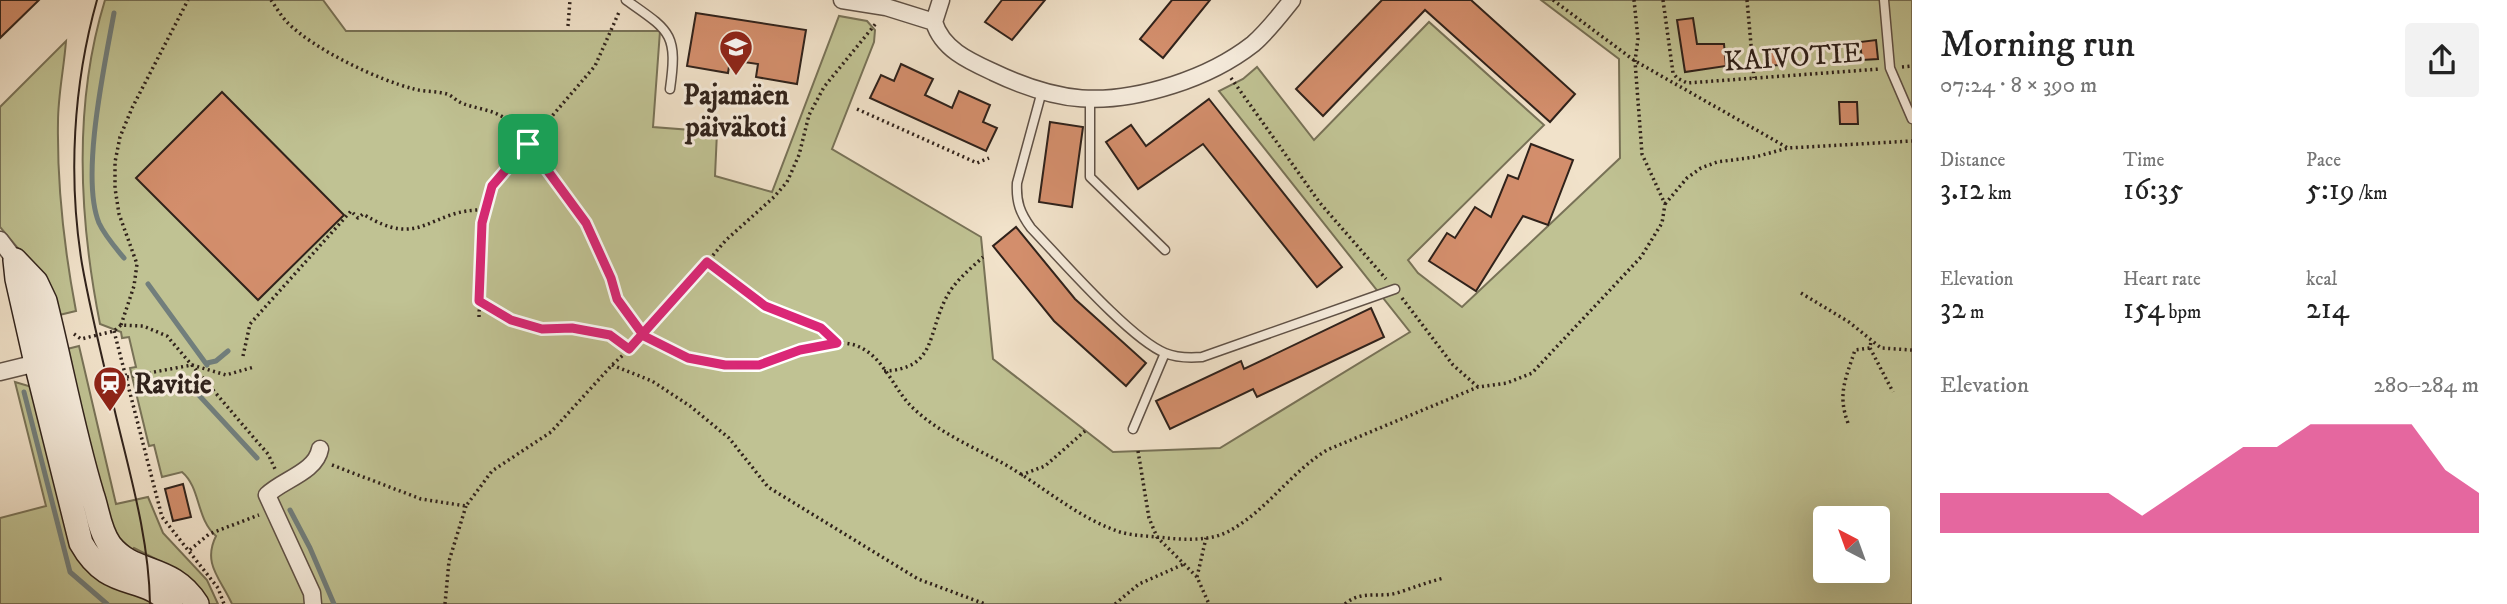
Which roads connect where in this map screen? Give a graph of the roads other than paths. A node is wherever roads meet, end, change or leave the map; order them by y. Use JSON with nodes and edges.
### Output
{"nodes":[{"id":1,"x":625,"y":0,"type":"edge"},
{"id":2,"x":842,"y":0,"type":"edge"},
{"id":3,"x":941,"y":0,"type":"edge"},
{"id":4,"x":1292,"y":0,"type":"edge"},
{"id":5,"x":1884,"y":0,"type":"edge"},
{"id":6,"x":934,"y":22,"type":"junction"},
{"id":7,"x":670,"y":89,"type":"dead end"},
{"id":8,"x":1042,"y":91,"type":"junction"},
{"id":9,"x":1090,"y":99,"type":"junction"},
{"id":10,"x":1912,"y":119,"type":"edge"},
{"id":11,"x":0,"y":240,"type":"edge"},
{"id":12,"x":1165,"y":250,"type":"dead end"},
{"id":13,"x":15,"y":260,"type":"joint"},
{"id":14,"x":1395,"y":289,"type":"road end"},
{"id":15,"x":1165,"y":353,"type":"junction"},
{"id":16,"x":47,"y":360,"type":"junction"},
{"id":17,"x":0,"y":372,"type":"edge"},
{"id":18,"x":1133,"y":429,"type":"dead end"},
{"id":19,"x":320,"y":449,"type":"dead end"},
{"id":20,"x":171,"y":604,"type":"edge"},
{"id":21,"x":197,"y":604,"type":"edge"},
{"id":22,"x":313,"y":604,"type":"edge"}],
"edges":[{"from":1,"to":7,"type":"lane"},
{"from":2,"to":6,"type":"street"},
{"from":3,"to":6,"type":"street"},
{"from":4,"to":9,"type":"street"},
{"from":5,"to":10,"type":"lane"},
{"from":6,"to":8,"type":"street"},
{"from":8,"to":9,"type":"street"},
{"from":8,"to":15,"type":"lane"},
{"from":9,"to":12,"type":"lane"},
{"from":11,"to":13,"type":"street"},
{"from":13,"to":16,"type":"street"},
{"from":14,"to":15,"type":"lane"},
{"from":15,"to":18,"type":"lane"},
{"from":16,"to":17,"type":"street"},
{"from":16,"to":20,"type":"street"},
{"from":16,"to":21,"type":"street"},
{"from":19,"to":22,"type":"street"}]}
